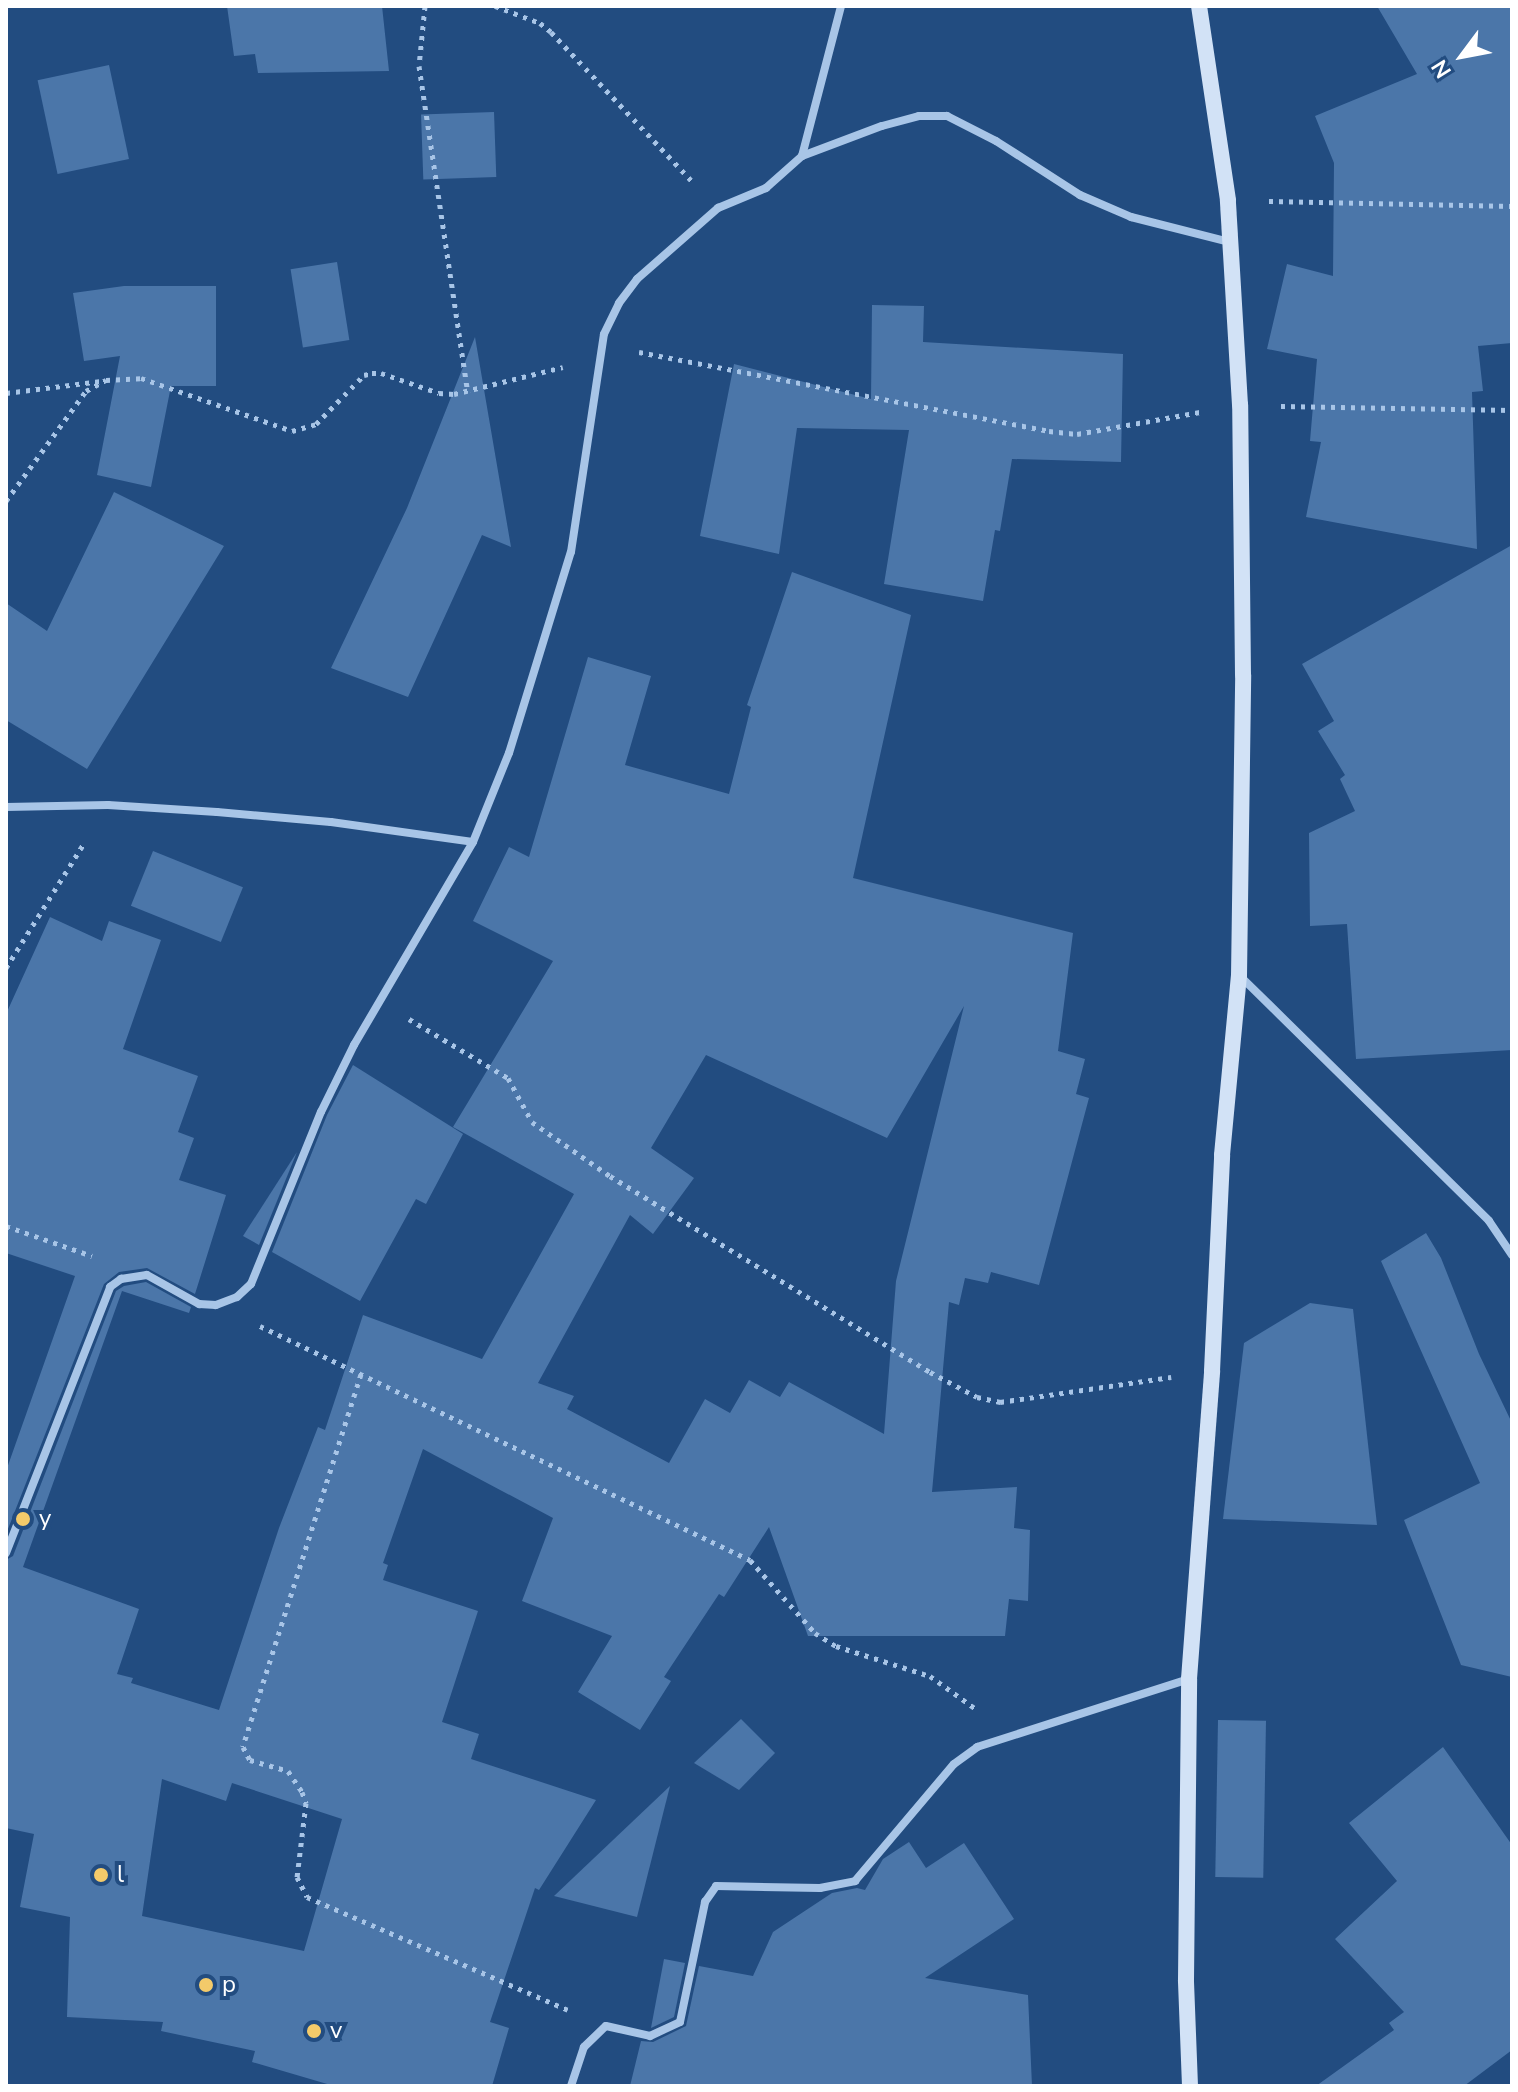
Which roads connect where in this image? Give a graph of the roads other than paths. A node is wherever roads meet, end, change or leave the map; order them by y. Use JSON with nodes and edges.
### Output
{"nodes":[{"id":1,"x":841,"y":6,"type":"edge"},
{"id":2,"x":1199,"y":6,"type":"edge"},
{"id":3,"x":802,"y":156,"type":"junction"},
{"id":4,"x":1230,"y":242,"type":"junction"},
{"id":5,"x":6,"y":807,"type":"edge"},
{"id":6,"x":473,"y":842,"type":"junction"},
{"id":7,"x":1239,"y":976,"type":"junction"},
{"id":8,"x":1512,"y":1255,"type":"edge"},
{"id":9,"x":6,"y":1553,"type":"edge"},
{"id":10,"x":1189,"y":1679,"type":"junction"},
{"id":11,"x":571,"y":2086,"type":"edge"},
{"id":12,"x":1190,"y":2086,"type":"edge"}],
"edges":[{"from":1,"to":3,"type":"street"},
{"from":2,"to":4,"type":"street"},
{"from":3,"to":4,"type":"street"},
{"from":3,"to":6,"type":"street"},
{"from":4,"to":7,"type":"street"},
{"from":5,"to":6,"type":"street"},
{"from":6,"to":9,"type":"street"},
{"from":7,"to":8,"type":"street"},
{"from":7,"to":10,"type":"street"},
{"from":10,"to":11,"type":"street"},
{"from":10,"to":12,"type":"street"}]}
